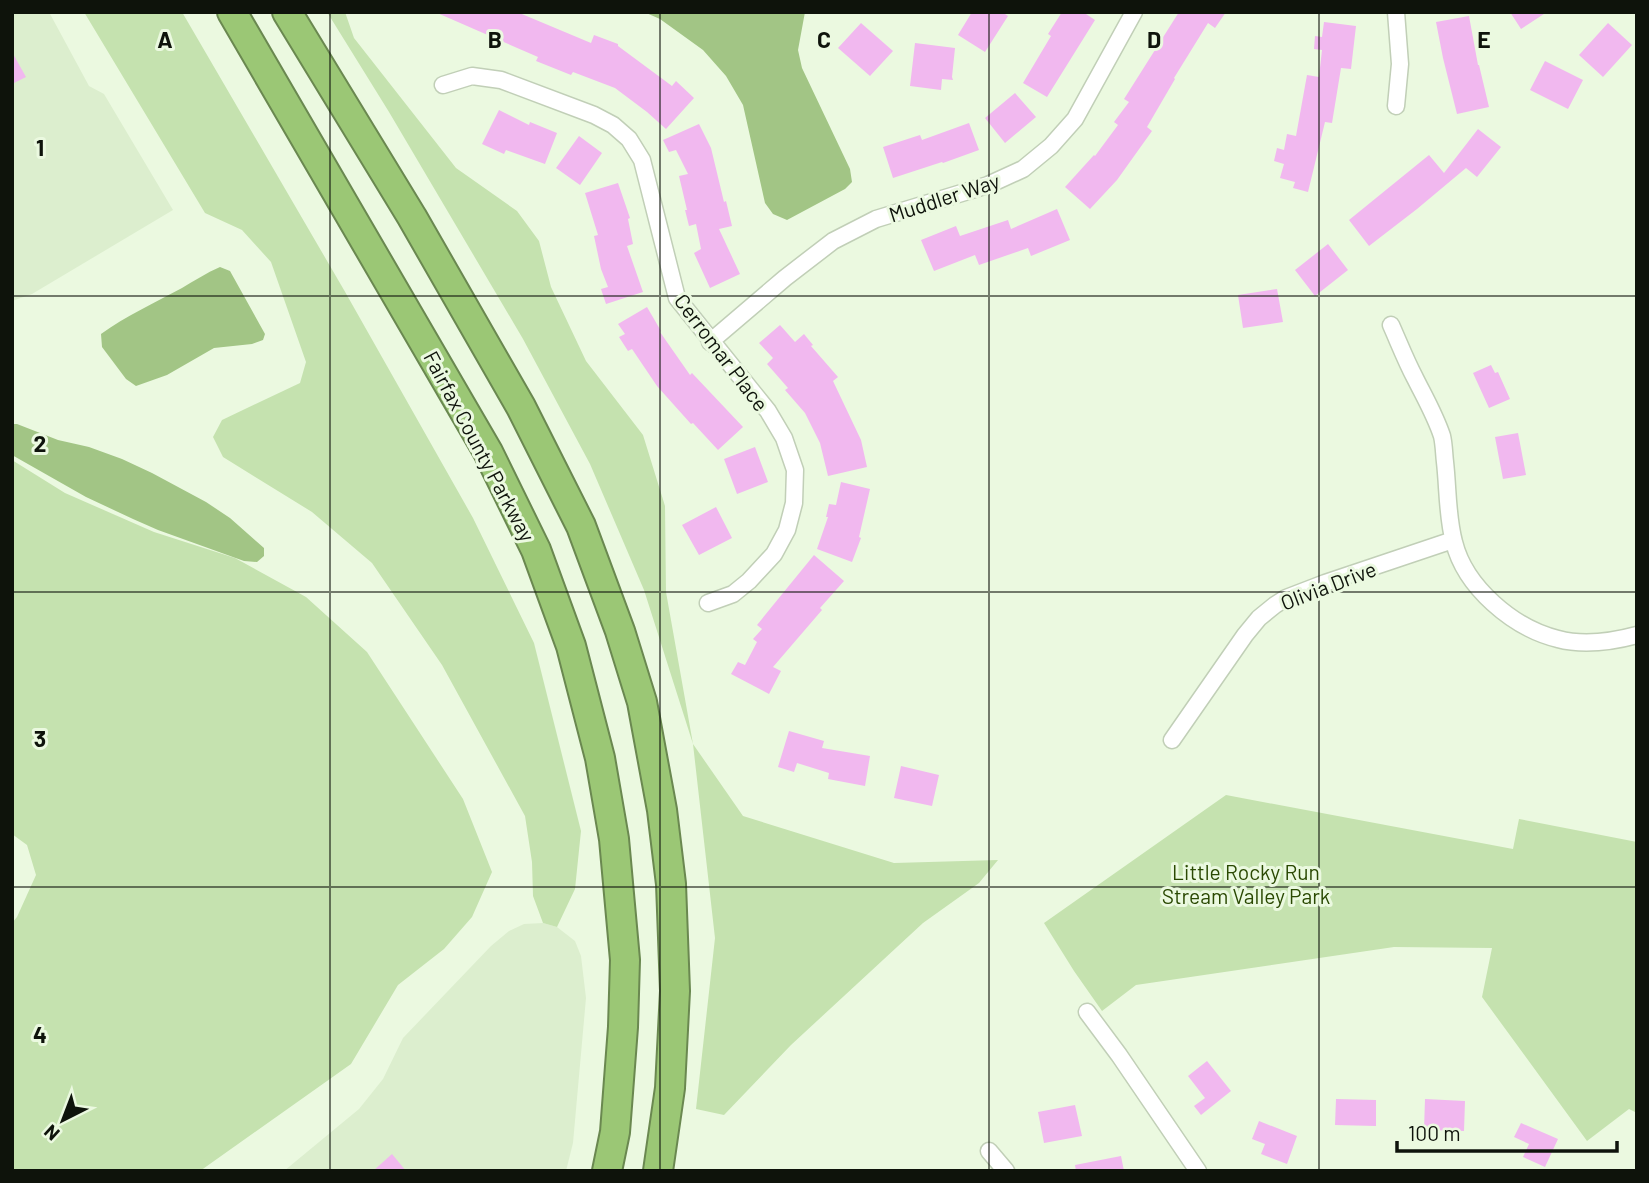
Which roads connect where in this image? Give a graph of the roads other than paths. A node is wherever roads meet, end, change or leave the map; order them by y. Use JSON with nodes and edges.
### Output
{"nodes":[{"id":1,"x":232,"y":12,"type":"edge"},
{"id":2,"x":287,"y":12,"type":"edge"},
{"id":3,"x":1134,"y":12,"type":"edge"},
{"id":4,"x":1396,"y":12,"type":"edge"},
{"id":5,"x":443,"y":85,"type":"dead end"},
{"id":6,"x":1396,"y":106,"type":"dead end"},
{"id":7,"x":1391,"y":325,"type":"dead end"},
{"id":8,"x":710,"y":342,"type":"junction"},
{"id":9,"x":1453,"y":540,"type":"junction"},
{"id":10,"x":708,"y":603,"type":"dead end"},
{"id":11,"x":1637,"y":635,"type":"edge"},
{"id":12,"x":1172,"y":740,"type":"dead end"},
{"id":13,"x":1087,"y":1012,"type":"dead end"},
{"id":14,"x":615,"y":1132,"type":"junction"},
{"id":15,"x":989,"y":1151,"type":"dead end"},
{"id":16,"x":600,"y":1171,"type":"edge"},
{"id":17,"x":607,"y":1171,"type":"edge"},
{"id":18,"x":658,"y":1171,"type":"edge"},
{"id":19,"x":1006,"y":1171,"type":"edge"},
{"id":20,"x":1198,"y":1171,"type":"edge"}],
"edges":[{"from":1,"to":14,"type":"highway","name":"Fairfax County Parkway"},
{"from":2,"to":18,"type":"highway"},
{"from":3,"to":8,"type":"street","name":"Muddler Way"},
{"from":4,"to":6,"type":"street"},
{"from":5,"to":8,"type":"street","name":"Cerromar Place"},
{"from":7,"to":9,"type":"street"},
{"from":8,"to":10,"type":"street","name":"Cerromar Place"},
{"from":9,"to":11,"type":"street"},
{"from":9,"to":12,"type":"street","name":"Olivia Drive"},
{"from":13,"to":20,"type":"street"},
{"from":14,"to":16,"type":"highway"},
{"from":14,"to":17,"type":"highway","name":"Fairfax County Parkway"},
{"from":15,"to":19,"type":"street"}]}
